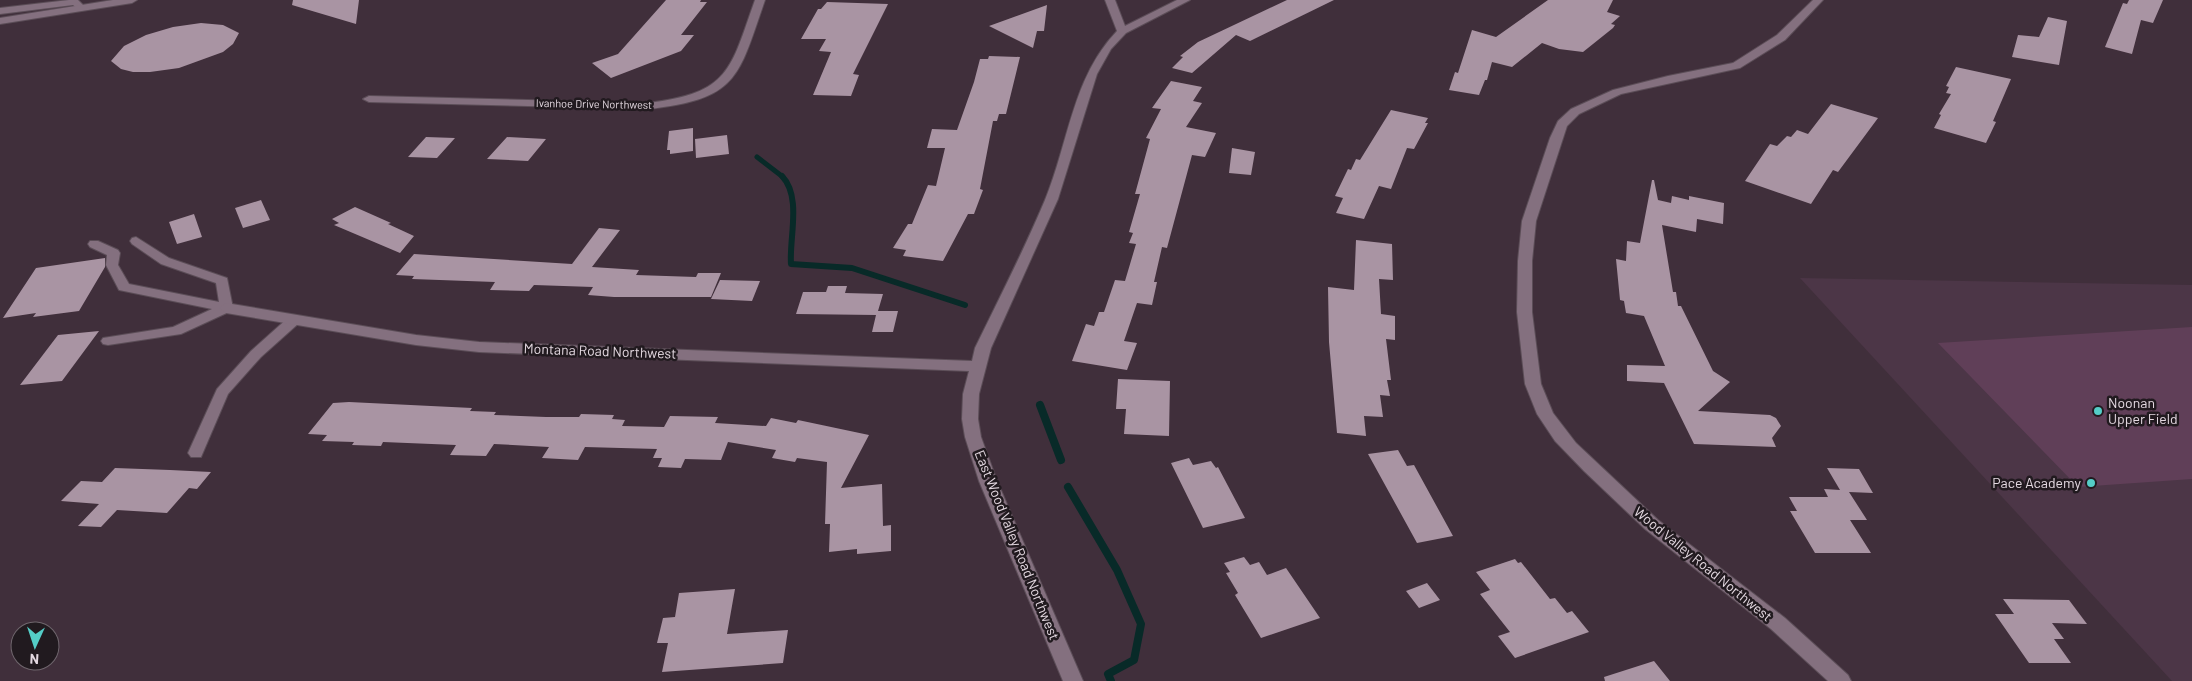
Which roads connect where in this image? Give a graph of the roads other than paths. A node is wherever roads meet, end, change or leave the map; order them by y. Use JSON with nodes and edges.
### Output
{"nodes":[{"id":1,"x":132,"y":0,"type":"edge"},
{"id":2,"x":760,"y":0,"type":"edge"},
{"id":3,"x":1110,"y":0,"type":"edge"},
{"id":4,"x":1185,"y":0,"type":"edge"},
{"id":5,"x":1818,"y":0,"type":"edge"},
{"id":6,"x":81,"y":8,"type":"junction"},
{"id":7,"x":0,"y":11,"type":"edge"},
{"id":8,"x":0,"y":21,"type":"edge"},
{"id":9,"x":1122,"y":31,"type":"junction"},
{"id":10,"x":369,"y":99,"type":"dead end"},
{"id":11,"x":136,"y":241,"type":"dead end"},
{"id":12,"x":94,"y":244,"type":"dead end"},
{"id":13,"x":226,"y":308,"type":"junction"},
{"id":14,"x":294,"y":320,"type":"junction"},
{"id":15,"x":108,"y":340,"type":"dead end"},
{"id":16,"x":977,"y":366,"type":"junction"},
{"id":17,"x":196,"y":454,"type":"dead end"},
{"id":18,"x":1073,"y":681,"type":"edge"},
{"id":19,"x":1841,"y":681,"type":"edge"}],
"edges":[{"from":1,"to":6,"type":"street"},
{"from":2,"to":10,"type":"street","name":"Ivanhoe Drive Northwest"},
{"from":3,"to":9,"type":"street"},
{"from":4,"to":9,"type":"street","name":"East Wood Valley Road Northwest"},
{"from":5,"to":19,"type":"street","name":"Wood Valley Road Northwest"},
{"from":6,"to":7,"type":"lane"},
{"from":6,"to":8,"type":"street"},
{"from":9,"to":16,"type":"street","name":"East Wood Valley Road Northwest"},
{"from":11,"to":13,"type":"lane"},
{"from":12,"to":13,"type":"lane"},
{"from":13,"to":14,"type":"street","name":"Montana Road Northwest"},
{"from":13,"to":15,"type":"lane"},
{"from":14,"to":16,"type":"street","name":"Montana Road Northwest"},
{"from":14,"to":17,"type":"lane"},
{"from":16,"to":18,"type":"street","name":"East Wood Valley Road Northwest"}]}
